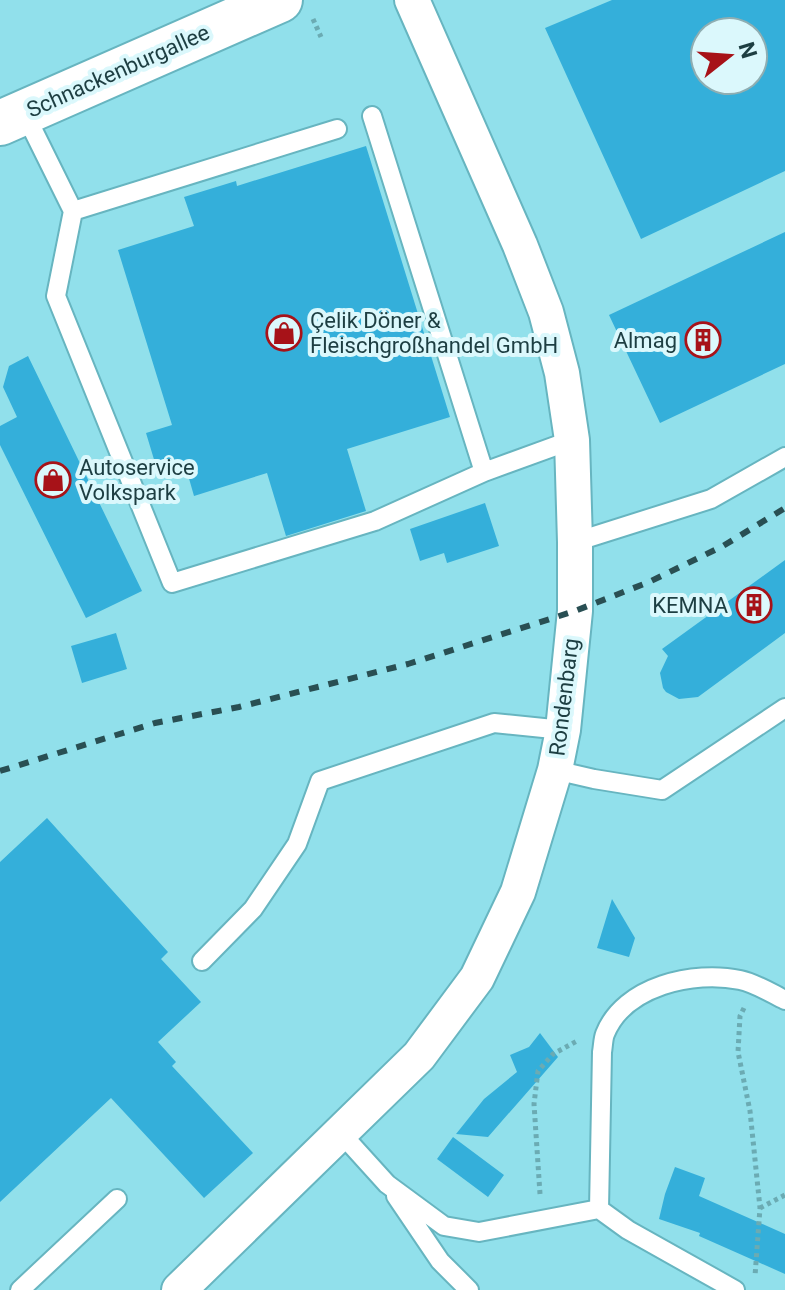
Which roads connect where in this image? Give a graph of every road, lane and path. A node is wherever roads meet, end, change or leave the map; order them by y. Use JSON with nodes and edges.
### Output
{"nodes":[{"id":1,"x":280,"y":0,"type":"edge"},
{"id":2,"x":412,"y":0,"type":"edge"},
{"id":3,"x":372,"y":116,"type":"dead end"},
{"id":4,"x":12,"y":118,"type":"edge"},
{"id":5,"x":337,"y":129,"type":"dead end"},
{"id":6,"x":73,"y":211,"type":"junction"},
{"id":7,"x":572,"y":440,"type":"junction"},
{"id":8,"x":785,"y":457,"type":"edge"},
{"id":9,"x":484,"y":472,"type":"junction"},
{"id":10,"x":575,"y":542,"type":"junction"},
{"id":11,"x":785,"y":708,"type":"edge"},
{"id":12,"x":563,"y":730,"type":"junction"},
{"id":13,"x":555,"y":770,"type":"junction"},
{"id":14,"x":202,"y":961,"type":"dead end"},
{"id":15,"x":756,"y":986,"type":"junction"},
{"id":16,"x":785,"y":1000,"type":"edge"},
{"id":17,"x":605,"y":1035,"type":"junction"},
{"id":18,"x":339,"y":1131,"type":"junction"},
{"id":19,"x":387,"y":1184,"type":"junction"},
{"id":20,"x":785,"y":1195,"type":"edge"},
{"id":21,"x":117,"y":1199,"type":"dead end"},
{"id":22,"x":760,"y":1208,"type":"junction"},
{"id":23,"x":599,"y":1209,"type":"junction"},
{"id":24,"x":542,"y":1220,"type":"junction"},
{"id":25,"x":20,"y":1290,"type":"edge"},
{"id":26,"x":179,"y":1290,"type":"edge"},
{"id":27,"x":469,"y":1290,"type":"edge"},
{"id":28,"x":735,"y":1290,"type":"edge"},
{"id":29,"x":754,"y":1290,"type":"edge"}],
"edges":[{"from":1,"to":4,"type":"main road","name":"Schnackenburgallee"},
{"from":2,"to":7,"type":"street","name":"Rondenbarg"},
{"from":3,"to":9,"type":"lane"},
{"from":4,"to":6,"type":"lane"},
{"from":5,"to":6,"type":"lane"},
{"from":6,"to":9,"type":"lane"},
{"from":7,"to":9,"type":"lane"},
{"from":7,"to":10,"type":"street","name":"Rondenbarg"},
{"from":8,"to":10,"type":"lane"},
{"from":10,"to":12,"type":"street","name":"Rondenbarg"},
{"from":11,"to":13,"type":"lane"},
{"from":12,"to":13,"type":"street","name":"Rondenbarg"},
{"from":12,"to":14,"type":"lane"},
{"from":13,"to":18,"type":"street","name":"Rondenbarg"},
{"from":15,"to":16,"type":"lane"},
{"from":15,"to":17,"type":"lane"},
{"from":15,"to":22,"type":"path"},
{"from":17,"to":23,"type":"lane"},
{"from":17,"to":24,"type":"path"},
{"from":18,"to":19,"type":"lane"},
{"from":18,"to":26,"type":"street","name":"Rondenbarg"},
{"from":19,"to":24,"type":"lane"},
{"from":19,"to":27,"type":"lane"},
{"from":20,"to":22,"type":"path"},
{"from":21,"to":25,"type":"lane"},
{"from":22,"to":29,"type":"path"},
{"from":23,"to":24,"type":"lane"},
{"from":23,"to":28,"type":"lane"}]}
